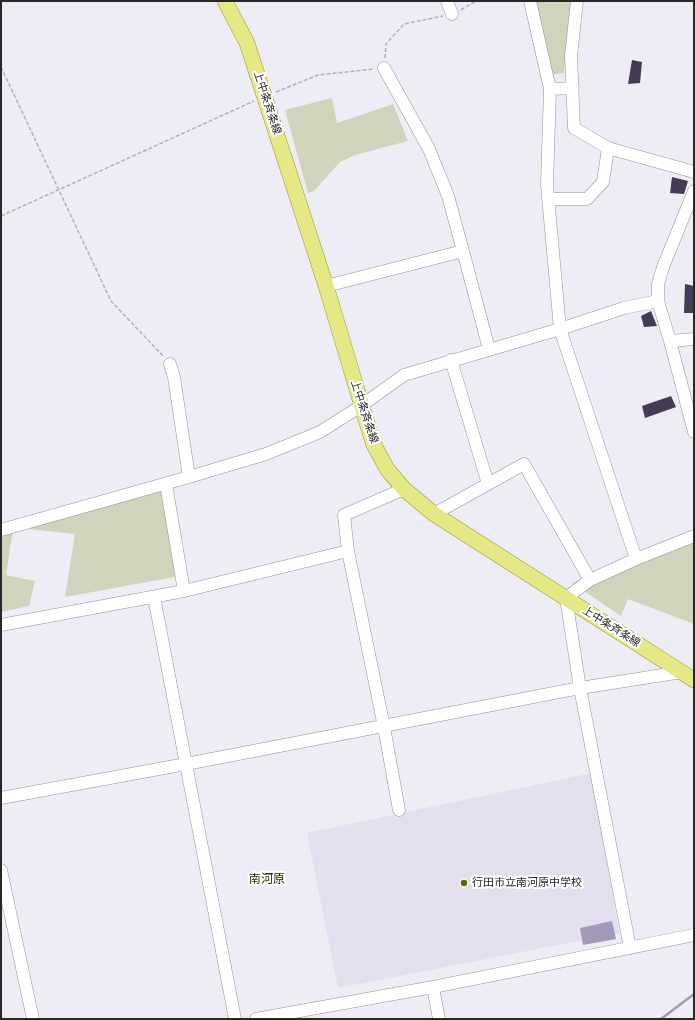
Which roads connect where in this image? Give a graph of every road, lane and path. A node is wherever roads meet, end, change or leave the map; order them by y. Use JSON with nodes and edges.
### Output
{"nodes":[{"id":1,"x":225,"y":1,"type":"edge"},
{"id":2,"x":447,"y":1,"type":"edge"},
{"id":3,"x":530,"y":1,"type":"edge"},
{"id":4,"x":577,"y":1,"type":"edge"},
{"id":5,"x":452,"y":14,"type":"dead end"},
{"id":6,"x":1,"y":67,"type":"edge"},
{"id":7,"x":384,"y":68,"type":"dead end"},
{"id":8,"x":573,"y":88,"type":"junction"},
{"id":9,"x":550,"y":89,"type":"junction"},
{"id":10,"x":608,"y":148,"type":"junction"},
{"id":11,"x":694,"y":172,"type":"edge"},
{"id":12,"x":58,"y":191,"type":"junction"},
{"id":13,"x":694,"y":191,"type":"edge"},
{"id":14,"x":548,"y":199,"type":"junction"},
{"id":15,"x":1,"y":216,"type":"edge"},
{"id":16,"x":463,"y":251,"type":"junction"},
{"id":17,"x":326,"y":286,"type":"junction"},
{"id":18,"x":658,"y":301,"type":"junction"},
{"id":19,"x":560,"y":329,"type":"junction"},
{"id":20,"x":694,"y":339,"type":"edge"},
{"id":21,"x":670,"y":341,"type":"junction"},
{"id":22,"x":489,"y":349,"type":"junction"},
{"id":23,"x":451,"y":360,"type":"junction"},
{"id":24,"x":170,"y":364,"type":"joint"},
{"id":25,"x":361,"y":406,"type":"junction"},
{"id":26,"x":694,"y":432,"type":"edge"},
{"id":27,"x":189,"y":477,"type":"junction"},
{"id":28,"x":166,"y":484,"type":"junction"},
{"id":29,"x":488,"y":484,"type":"junction"},
{"id":30,"x":404,"y":489,"type":"junction"},
{"id":31,"x":434,"y":514,"type":"junction"},
{"id":32,"x":1,"y":530,"type":"edge"},
{"id":33,"x":694,"y":536,"type":"edge"},
{"id":34,"x":348,"y":552,"type":"junction"},
{"id":35,"x":636,"y":559,"type":"junction"},
{"id":36,"x":590,"y":580,"type":"junction"},
{"id":37,"x":184,"y":591,"type":"junction"},
{"id":38,"x":154,"y":597,"type":"junction"},
{"id":39,"x":566,"y":598,"type":"junction"},
{"id":40,"x":1,"y":625,"type":"edge"},
{"id":41,"x":688,"y":676,"type":"edge"},
{"id":42,"x":580,"y":688,"type":"junction"},
{"id":43,"x":384,"y":727,"type":"junction"},
{"id":44,"x":186,"y":764,"type":"junction"},
{"id":45,"x":1,"y":798,"type":"edge"},
{"id":46,"x":399,"y":810,"type":"dead end"},
{"id":47,"x":1,"y":870,"type":"edge"},
{"id":48,"x":694,"y":935,"type":"edge"},
{"id":49,"x":630,"y":948,"type":"junction"},
{"id":50,"x":433,"y":987,"type":"junction"},
{"id":51,"x":33,"y":1019,"type":"edge"},
{"id":52,"x":235,"y":1019,"type":"edge"},
{"id":53,"x":256,"y":1019,"type":"edge"},
{"id":54,"x":439,"y":1019,"type":"edge"}],
"edges":[{"from":1,"to":17,"type":"main road","name":"上中条斉条線"},
{"from":2,"to":5,"type":"street"},
{"from":3,"to":9,"type":"street"},
{"from":4,"to":8,"type":"street"},
{"from":6,"to":12,"type":"path"},
{"from":7,"to":16,"type":"street"},
{"from":8,"to":9,"type":"street"},
{"from":8,"to":10,"type":"street"},
{"from":9,"to":14,"type":"street"},
{"from":10,"to":11,"type":"street"},
{"from":10,"to":14,"type":"street"},
{"from":12,"to":15,"type":"path"},
{"from":12,"to":24,"type":"path"},
{"from":13,"to":18,"type":"street"},
{"from":14,"to":19,"type":"street"},
{"from":16,"to":17,"type":"street"},
{"from":16,"to":22,"type":"street"},
{"from":17,"to":25,"type":"main road","name":"上中条斉条線"},
{"from":18,"to":19,"type":"street"},
{"from":18,"to":21,"type":"street"},
{"from":19,"to":22,"type":"street"},
{"from":19,"to":35,"type":"street"},
{"from":20,"to":21,"type":"street"},
{"from":21,"to":26,"type":"street"},
{"from":22,"to":23,"type":"street"},
{"from":23,"to":25,"type":"street"},
{"from":23,"to":29,"type":"street"},
{"from":24,"to":27,"type":"street"},
{"from":25,"to":27,"type":"street"},
{"from":25,"to":30,"type":"main road","name":"上中条斉条線"},
{"from":27,"to":28,"type":"street"},
{"from":28,"to":32,"type":"street"},
{"from":28,"to":37,"type":"street"},
{"from":29,"to":31,"type":"street"},
{"from":29,"to":36,"type":"street"},
{"from":30,"to":31,"type":"main road","name":"上中条斉条線"},
{"from":30,"to":34,"type":"street"},
{"from":31,"to":39,"type":"main road","name":"上中条斉条線"},
{"from":33,"to":35,"type":"street"},
{"from":34,"to":37,"type":"street"},
{"from":34,"to":43,"type":"street"},
{"from":35,"to":36,"type":"street"},
{"from":36,"to":39,"type":"street"},
{"from":37,"to":38,"type":"street"},
{"from":38,"to":40,"type":"street"},
{"from":38,"to":44,"type":"street"},
{"from":39,"to":41,"type":"main road","name":"上中条斉条線"},
{"from":39,"to":42,"type":"street"},
{"from":41,"to":42,"type":"street"},
{"from":42,"to":43,"type":"street"},
{"from":42,"to":49,"type":"street"},
{"from":43,"to":44,"type":"street"},
{"from":43,"to":46,"type":"street"},
{"from":44,"to":45,"type":"street"},
{"from":44,"to":52,"type":"street"},
{"from":47,"to":51,"type":"street"},
{"from":48,"to":49,"type":"street"},
{"from":49,"to":50,"type":"street"},
{"from":50,"to":53,"type":"street"},
{"from":50,"to":54,"type":"street"}]}
